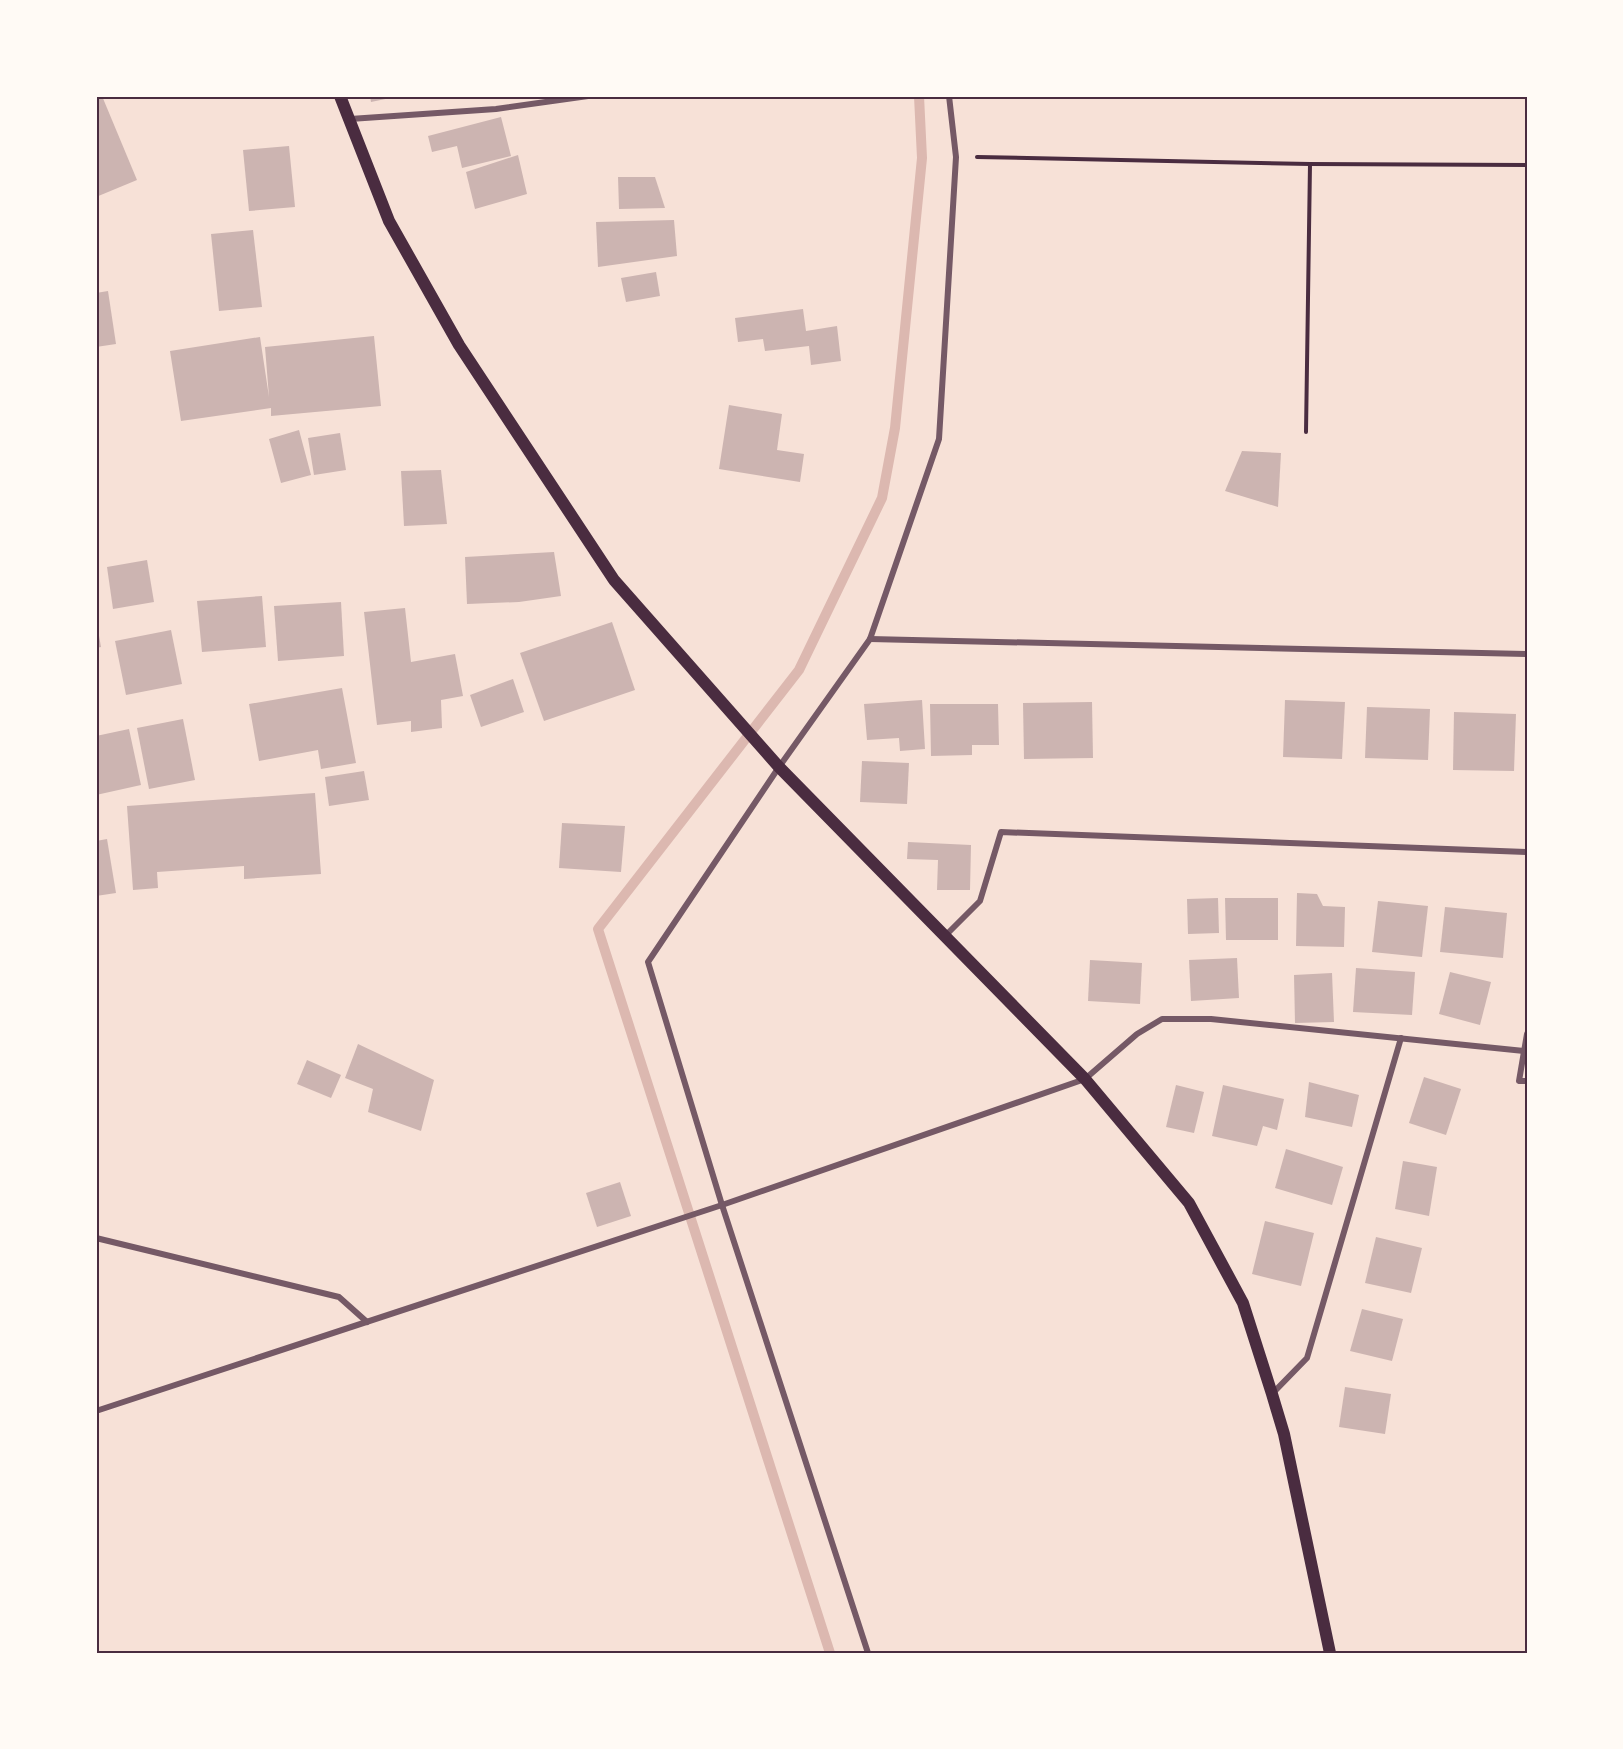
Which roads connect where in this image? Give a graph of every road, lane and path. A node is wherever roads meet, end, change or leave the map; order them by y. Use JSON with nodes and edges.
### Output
{"nodes":[{"id":1,"x":340,"y":96,"type":"edge"},
{"id":2,"x":588,"y":96,"type":"edge"},
{"id":3,"x":949,"y":96,"type":"edge"},
{"id":4,"x":349,"y":119,"type":"junction"},
{"id":5,"x":956,"y":157,"type":"junction"},
{"id":6,"x":1310,"y":164,"type":"junction"},
{"id":7,"x":1527,"y":165,"type":"edge"},
{"id":8,"x":1306,"y":432,"type":"dead end"},
{"id":9,"x":870,"y":639,"type":"junction"},
{"id":10,"x":1527,"y":654,"type":"edge"},
{"id":11,"x":779,"y":767,"type":"junction"},
{"id":12,"x":1527,"y":852,"type":"edge"},
{"id":13,"x":945,"y":936,"type":"junction"},
{"id":14,"x":1527,"y":1034,"type":"edge"},
{"id":15,"x":1401,"y":1038,"type":"junction"},
{"id":16,"x":1524,"y":1051,"type":"junction"},
{"id":17,"x":1085,"y":1079,"type":"junction"},
{"id":18,"x":1527,"y":1081,"type":"edge"},
{"id":19,"x":722,"y":1205,"type":"junction"},
{"id":20,"x":96,"y":1238,"type":"edge"},
{"id":21,"x":367,"y":1322,"type":"junction"},
{"id":22,"x":1272,"y":1394,"type":"junction"},
{"id":23,"x":96,"y":1411,"type":"edge"},
{"id":24,"x":868,"y":1653,"type":"edge"},
{"id":25,"x":1330,"y":1653,"type":"edge"}],
"edges":[{"from":1,"to":4,"type":"main road"},
{"from":2,"to":4,"type":"street"},
{"from":3,"to":5,"type":"street"},
{"from":4,"to":11,"type":"main road"},
{"from":5,"to":6,"type":"path"},
{"from":5,"to":9,"type":"street"},
{"from":6,"to":7,"type":"path"},
{"from":6,"to":8,"type":"path"},
{"from":9,"to":10,"type":"street"},
{"from":9,"to":11,"type":"street"},
{"from":11,"to":13,"type":"main road"},
{"from":11,"to":19,"type":"street"},
{"from":12,"to":13,"type":"street"},
{"from":13,"to":17,"type":"main road"},
{"from":14,"to":16,"type":"street"},
{"from":15,"to":16,"type":"street"},
{"from":15,"to":17,"type":"street"},
{"from":15,"to":22,"type":"street"},
{"from":16,"to":18,"type":"street"},
{"from":17,"to":19,"type":"street"},
{"from":17,"to":22,"type":"main road"},
{"from":19,"to":21,"type":"street"},
{"from":19,"to":24,"type":"street"},
{"from":20,"to":21,"type":"street"},
{"from":21,"to":23,"type":"street"},
{"from":22,"to":25,"type":"main road"}]}
